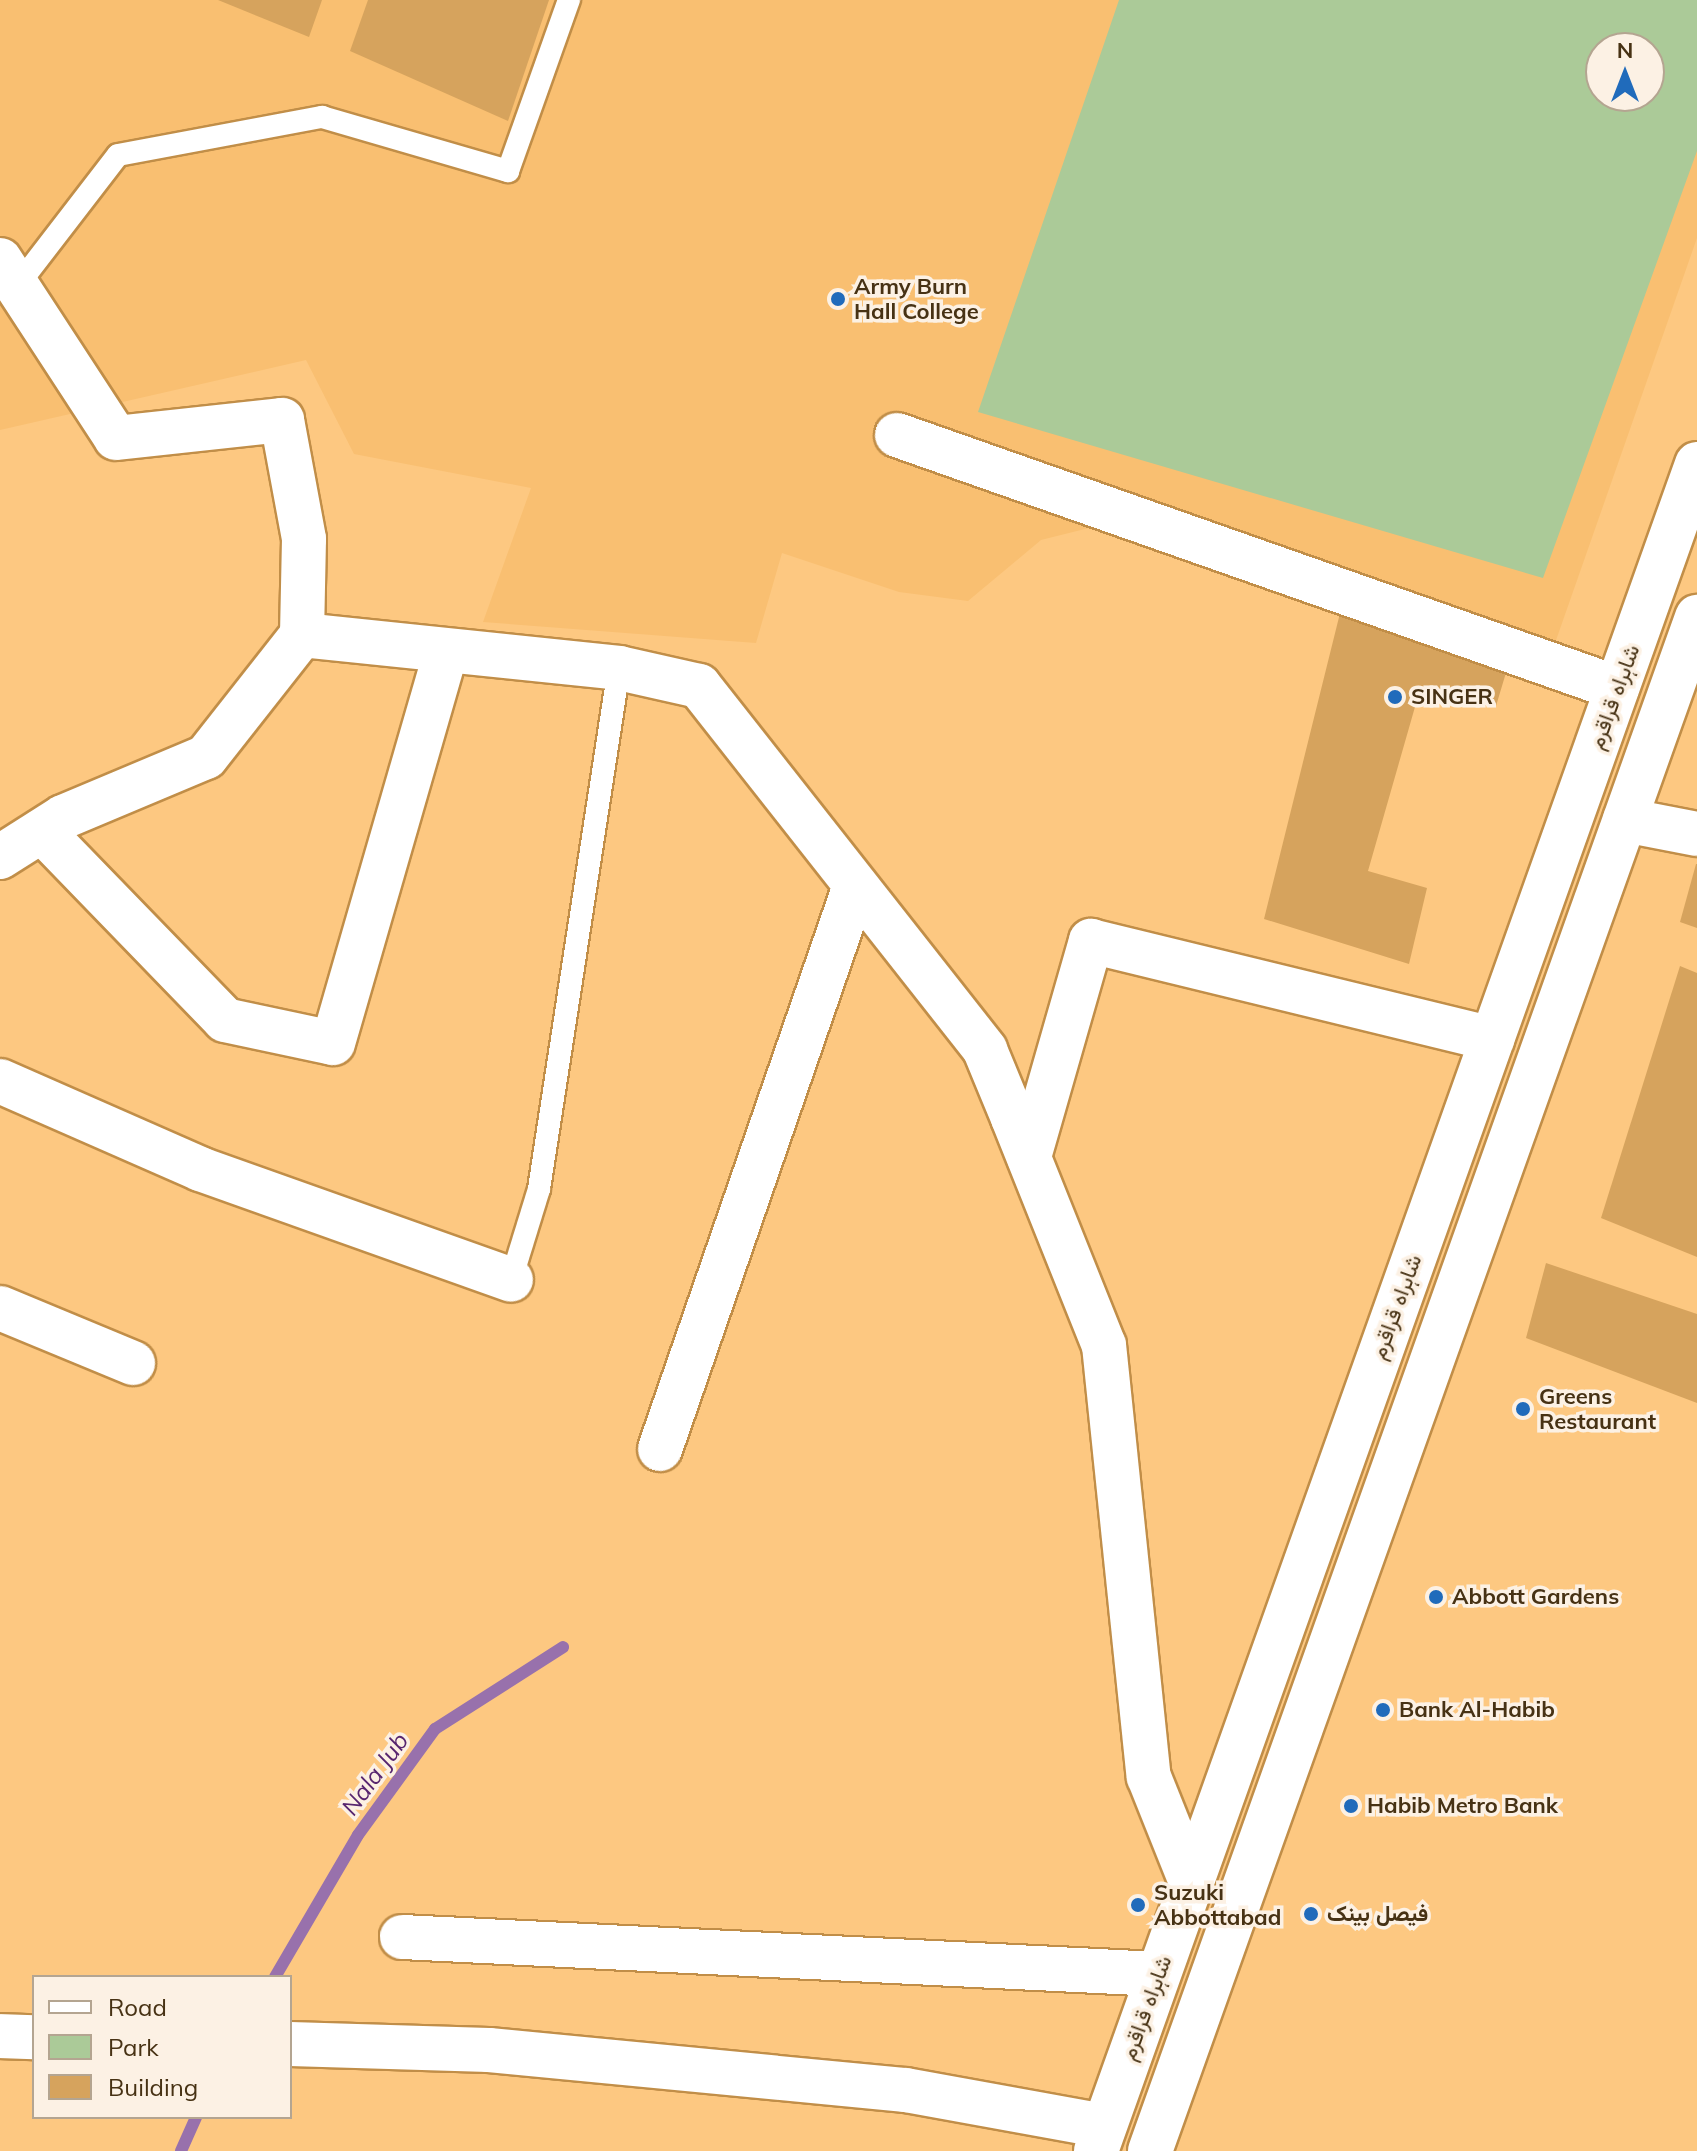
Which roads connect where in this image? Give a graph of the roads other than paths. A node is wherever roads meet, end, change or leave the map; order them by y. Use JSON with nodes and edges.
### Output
{"nodes":[{"id":1,"x":569,"y":0,"type":"edge"},
{"id":2,"x":6,"y":281,"type":"edge"},
{"id":3,"x":897,"y":435,"type":"dead end"},
{"id":4,"x":1697,"y":464,"type":"edge"},
{"id":5,"x":1697,"y":617,"type":"edge"},
{"id":6,"x":302,"y":635,"type":"junction"},
{"id":7,"x":445,"y":654,"type":"junction"},
{"id":8,"x":619,"y":668,"type":"junction"},
{"id":9,"x":1617,"y":688,"type":"junction"},
{"id":10,"x":1625,"y":820,"type":"junction"},
{"id":11,"x":42,"y":831,"type":"junction"},
{"id":12,"x":1697,"y":834,"type":"edge"},
{"id":13,"x":0,"y":857,"type":"edge"},
{"id":14,"x":855,"y":886,"type":"junction"},
{"id":15,"x":1492,"y":1039,"type":"junction"},
{"id":16,"x":0,"y":1081,"type":"edge"},
{"id":17,"x":1029,"y":1157,"type":"junction"},
{"id":18,"x":511,"y":1280,"type":"joint"},
{"id":19,"x":0,"y":1308,"type":"edge"},
{"id":20,"x":133,"y":1363,"type":"dead end"},
{"id":21,"x":660,"y":1449,"type":"dead end"},
{"id":22,"x":1191,"y":1882,"type":"junction"},
{"id":23,"x":402,"y":1937,"type":"dead end"},
{"id":24,"x":1158,"y":1974,"type":"junction"},
{"id":25,"x":0,"y":2036,"type":"edge"},
{"id":26,"x":32,"y":2037,"type":"edge"},
{"id":27,"x":292,"y":2044,"type":"edge"},
{"id":28,"x":1100,"y":2139,"type":"edge"},
{"id":29,"x":1150,"y":2151,"type":"edge"}],
"edges":[{"from":1,"to":2,"type":"lane"},
{"from":2,"to":6,"type":"main road"},
{"from":3,"to":9,"type":"main road"},
{"from":4,"to":9,"type":"main road","name":"شاہراہ قراقرم"},
{"from":5,"to":10,"type":"main road"},
{"from":6,"to":7,"type":"main road"},
{"from":6,"to":11,"type":"main road"},
{"from":7,"to":8,"type":"main road"},
{"from":7,"to":11,"type":"main road"},
{"from":8,"to":14,"type":"main road"},
{"from":8,"to":18,"type":"lane"},
{"from":9,"to":15,"type":"main road","name":"شاہراہ قراقرم"},
{"from":10,"to":12,"type":"main road"},
{"from":10,"to":29,"type":"main road"},
{"from":11,"to":13,"type":"main road"},
{"from":14,"to":17,"type":"main road"},
{"from":14,"to":21,"type":"main road"},
{"from":15,"to":17,"type":"main road"},
{"from":15,"to":22,"type":"main road","name":"شاہراہ قراقرم"},
{"from":16,"to":18,"type":"main road"},
{"from":17,"to":22,"type":"main road"},
{"from":19,"to":20,"type":"main road"},
{"from":22,"to":24,"type":"main road","name":"شاہراہ قراقرم"},
{"from":23,"to":24,"type":"main road"},
{"from":24,"to":28,"type":"main road","name":"شاہراہ قراقرم"},
{"from":25,"to":26,"type":"main road"},
{"from":27,"to":28,"type":"main road"}]}
